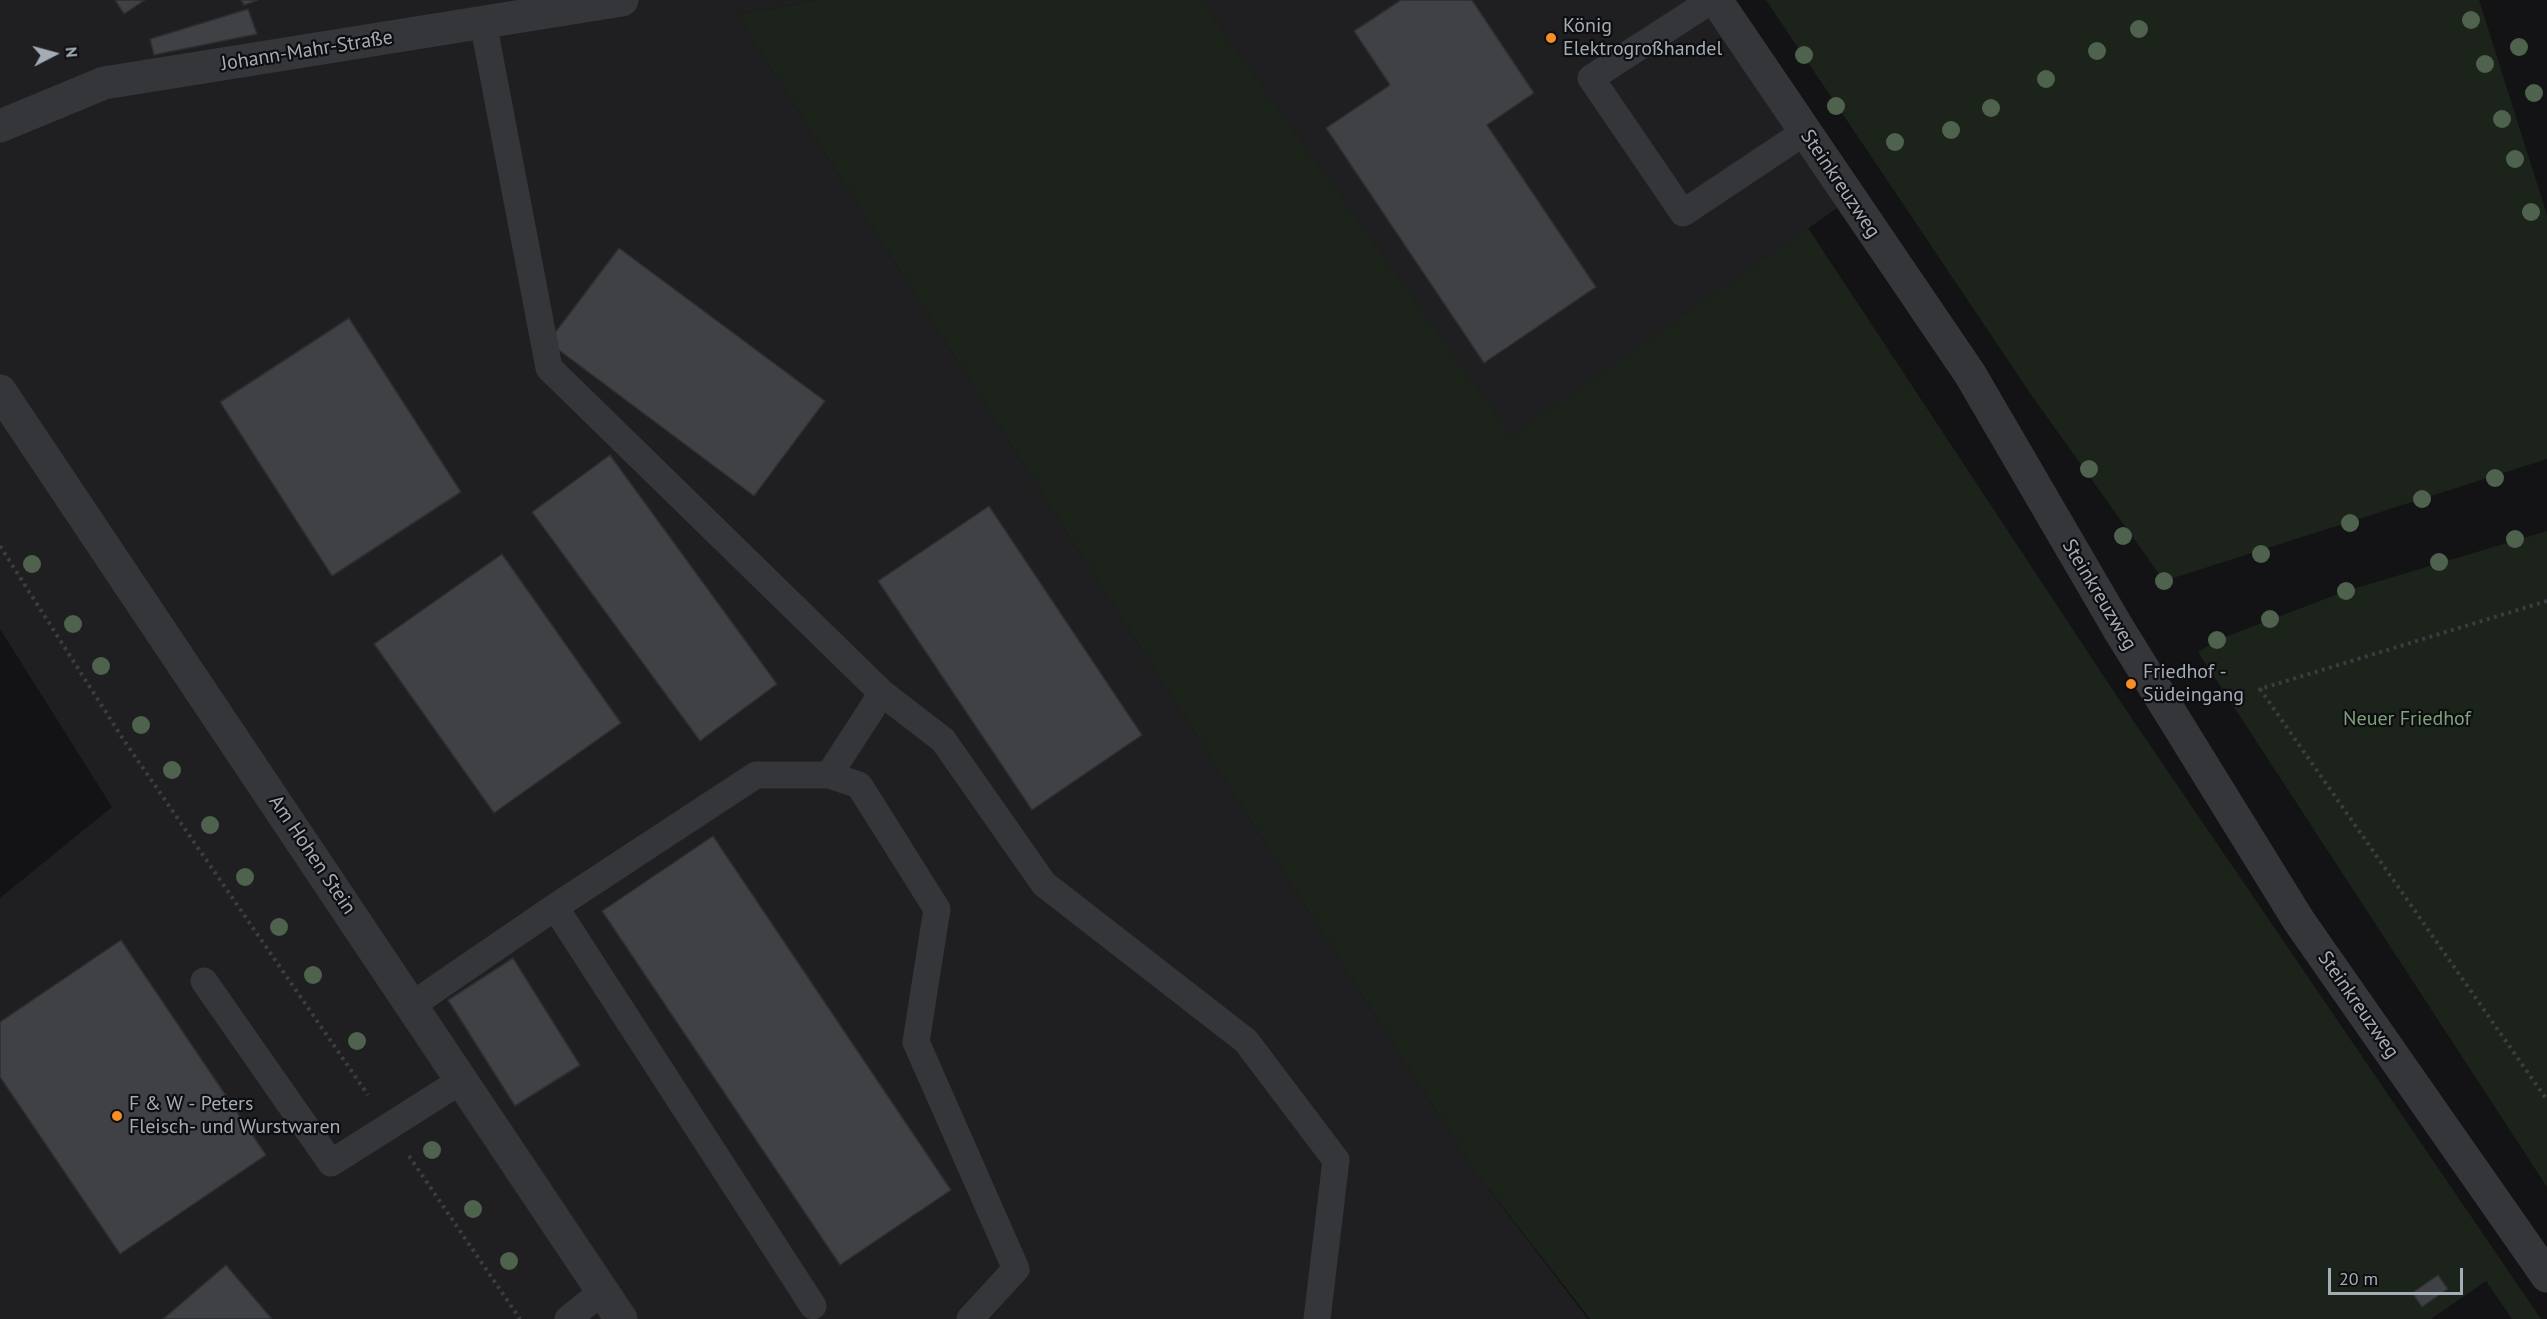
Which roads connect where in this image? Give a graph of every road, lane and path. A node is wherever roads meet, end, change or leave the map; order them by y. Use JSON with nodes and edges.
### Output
{"nodes":[{"id":1,"x":622,"y":0,"type":"edge"},
{"id":2,"x":1714,"y":0,"type":"edge"},
{"id":3,"x":483,"y":22,"type":"junction"},
{"id":4,"x":0,"y":126,"type":"edge"},
{"id":5,"x":1806,"y":131,"type":"junction"},
{"id":6,"x":0,"y":391,"type":"edge"},
{"id":7,"x":0,"y":546,"type":"edge"},
{"id":8,"x":2547,"y":600,"type":"edge"},
{"id":9,"x":882,"y":693,"type":"junction"},
{"id":10,"x":829,"y":775,"type":"junction"},
{"id":11,"x":555,"y":907,"type":"junction"},
{"id":12,"x":204,"y":981,"type":"dead end"},
{"id":13,"x":412,"y":1005,"type":"junction"},
{"id":14,"x":462,"y":1080,"type":"junction"},
{"id":15,"x":2547,"y":1100,"type":"edge"},
{"id":16,"x":390,"y":1127,"type":"junction"},
{"id":17,"x":2547,"y":1276,"type":"edge"},
{"id":18,"x":603,"y":1291,"type":"junction"},
{"id":19,"x":813,"y":1306,"type":"dead end"},
{"id":20,"x":520,"y":1319,"type":"edge"},
{"id":21,"x":568,"y":1319,"type":"edge"},
{"id":22,"x":621,"y":1319,"type":"edge"},
{"id":23,"x":970,"y":1319,"type":"edge"},
{"id":24,"x":1317,"y":1319,"type":"edge"}],
"edges":[{"from":1,"to":3,"type":"street","name":"Johann-Mahr-Straße"},
{"from":2,"to":5,"type":"street","name":"Steinkreuzweg"},
{"from":2,"to":5,"type":"lane"},
{"from":3,"to":4,"type":"street","name":"Johann-Mahr-Straße"},
{"from":3,"to":9,"type":"lane"},
{"from":5,"to":17,"type":"street","name":"Steinkreuzweg"},
{"from":6,"to":13,"type":"street","name":"Am Hohen Stein"},
{"from":7,"to":16,"type":"path"},
{"from":8,"to":15,"type":"path"},
{"from":9,"to":10,"type":"lane"},
{"from":9,"to":24,"type":"lane"},
{"from":10,"to":11,"type":"lane"},
{"from":10,"to":23,"type":"lane"},
{"from":11,"to":13,"type":"lane"},
{"from":11,"to":19,"type":"lane"},
{"from":12,"to":16,"type":"lane"},
{"from":13,"to":14,"type":"street","name":"Am Hohen Stein"},
{"from":14,"to":16,"type":"lane"},
{"from":14,"to":18,"type":"street","name":"Am Hohen Stein"},
{"from":16,"to":20,"type":"path"},
{"from":18,"to":21,"type":"lane"},
{"from":18,"to":22,"type":"street","name":"Am Hohen Stein"}]}
